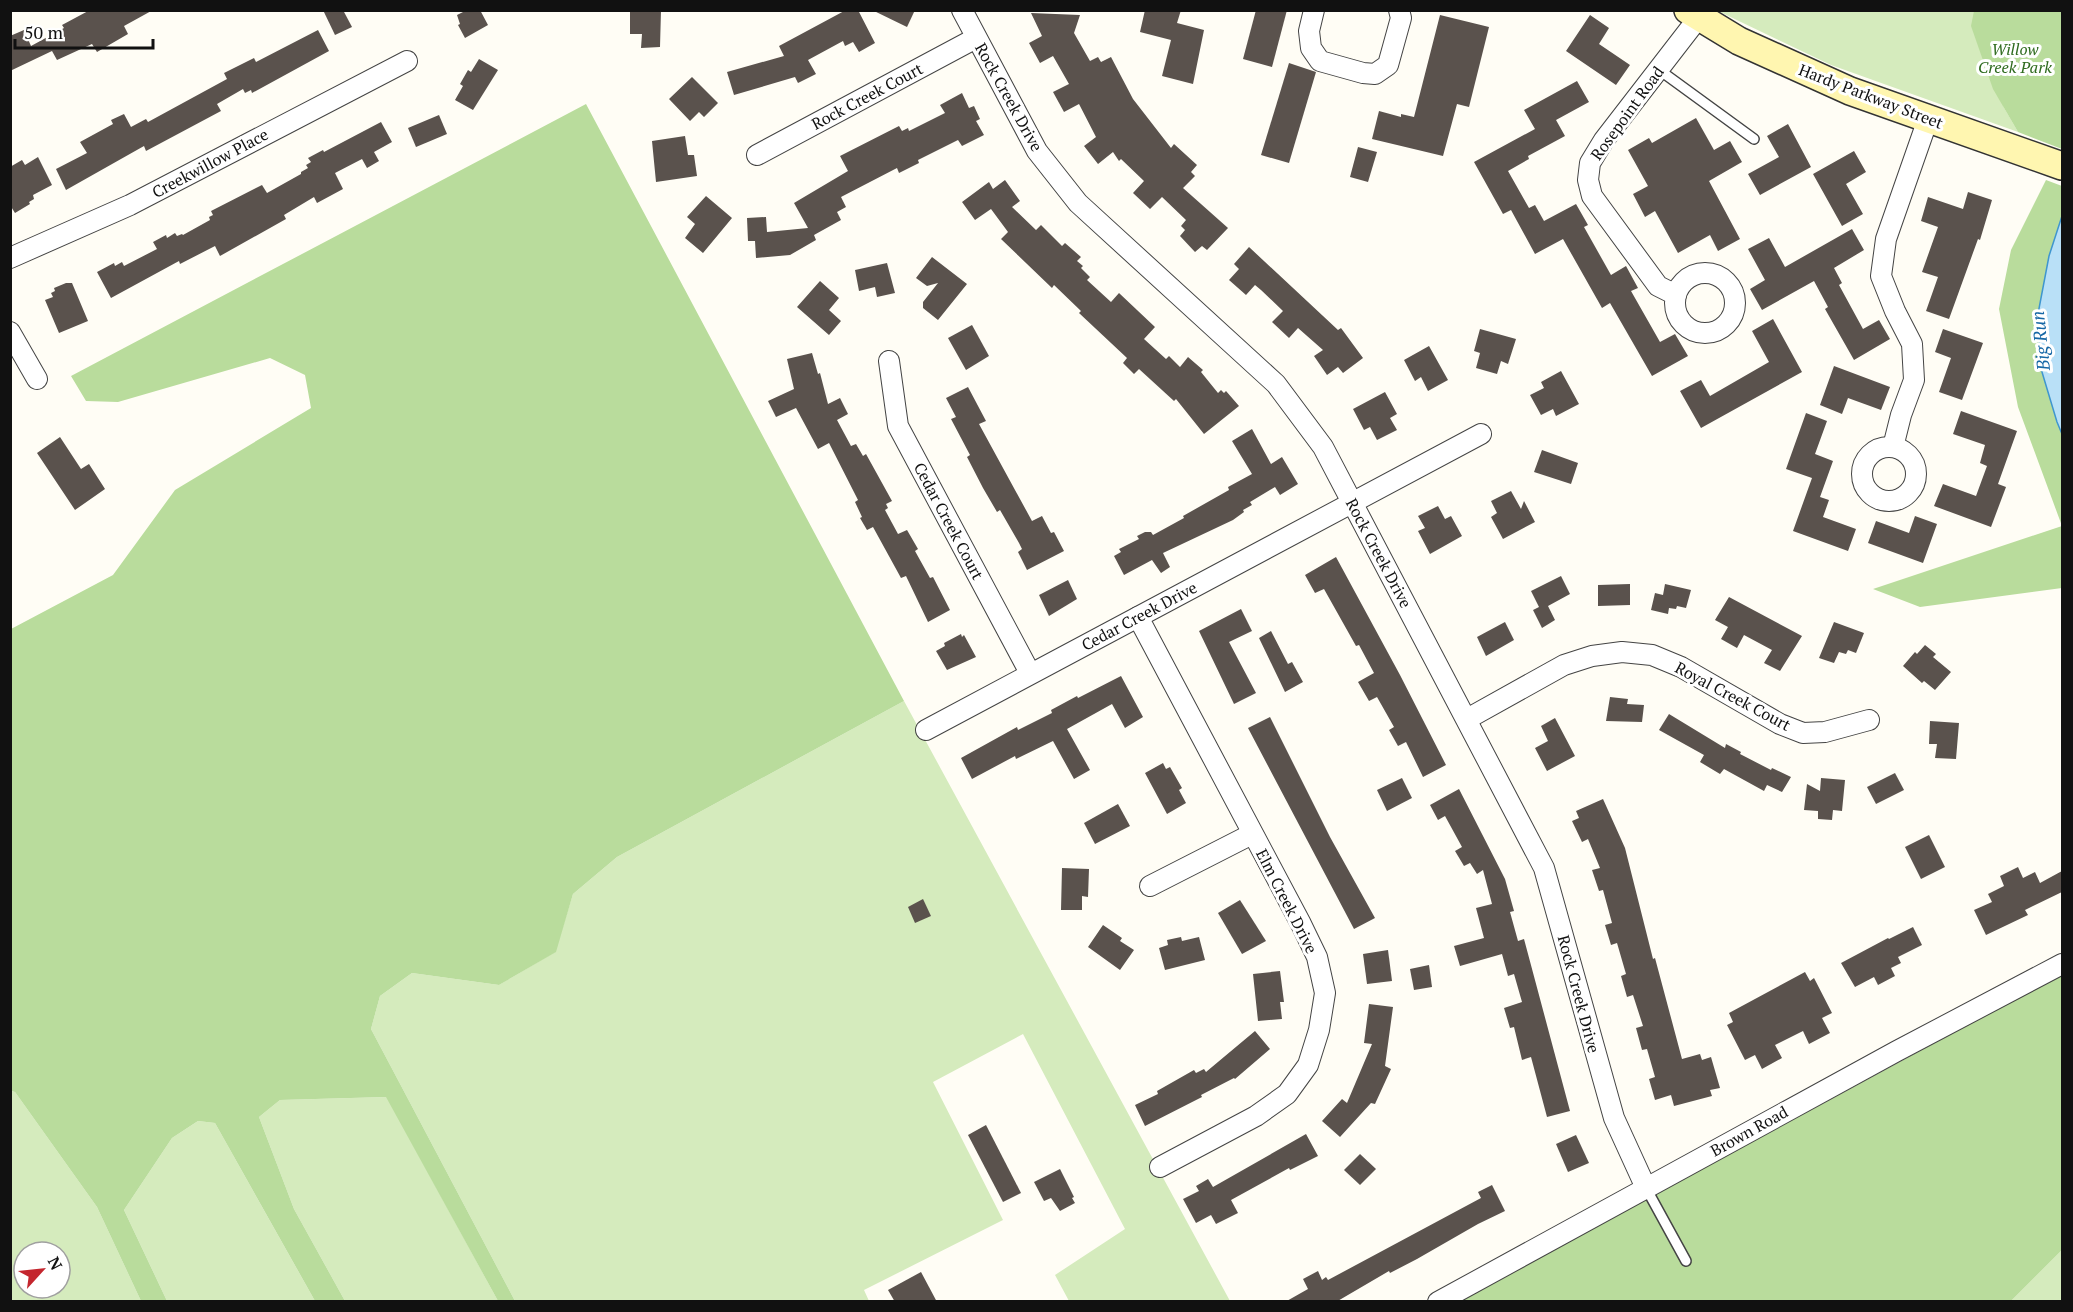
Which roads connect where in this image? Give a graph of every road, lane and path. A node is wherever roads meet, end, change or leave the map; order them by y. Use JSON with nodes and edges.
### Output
{"nodes":[{"id":1,"x":962,"y":10,"type":"edge"},
{"id":2,"x":1314,"y":10,"type":"edge"},
{"id":3,"x":1399,"y":10,"type":"edge"},
{"id":4,"x":1693,"y":14,"type":"edge"},
{"id":5,"x":976,"y":38,"type":"junction"},
{"id":6,"x":407,"y":61,"type":"dead end"},
{"id":7,"x":1658,"y":69,"type":"junction"},
{"id":8,"x":1928,"y":119,"type":"junction"},
{"id":9,"x":1754,"y":139,"type":"dead end"},
{"id":10,"x":757,"y":155,"type":"dead end"},
{"id":11,"x":2052,"y":162,"type":"edge"},
{"id":12,"x":10,"y":258,"type":"edge"},
{"id":13,"x":1676,"y":295,"type":"dead end"},
{"id":14,"x":10,"y":332,"type":"edge"},
{"id":15,"x":889,"y":361,"type":"dead end"},
{"id":16,"x":37,"y":379,"type":"dead end"},
{"id":17,"x":1481,"y":434,"type":"dead end"},
{"id":18,"x":1893,"y":447,"type":"dead end"},
{"id":19,"x":1353,"y":504,"type":"junction"},
{"id":20,"x":1138,"y":617,"type":"junction"},
{"id":21,"x":1030,"y":674,"type":"junction"},
{"id":22,"x":1467,"y":719,"type":"junction"},
{"id":23,"x":1869,"y":720,"type":"dead end"},
{"id":24,"x":926,"y":730,"type":"dead end"},
{"id":25,"x":1252,"y":834,"type":"junction"},
{"id":26,"x":1150,"y":886,"type":"dead end"},
{"id":27,"x":2062,"y":964,"type":"edge"},
{"id":28,"x":1160,"y":1167,"type":"dead end"},
{"id":29,"x":1646,"y":1188,"type":"junction"},
{"id":30,"x":1686,"y":1261,"type":"dead end"},
{"id":31,"x":1438,"y":1302,"type":"edge"}],
"edges":[{"from":1,"to":5,"type":"street","name":"Rock Creek Drive"},
{"from":2,"to":3,"type":"street"},
{"from":4,"to":7,"type":"street","name":"Rosepoint Road"},
{"from":4,"to":8,"type":"main road","name":"Hardy Parkway Street"},
{"from":5,"to":10,"type":"street","name":"Rock Creek Court"},
{"from":5,"to":19,"type":"street","name":"Rock Creek Drive"},
{"from":6,"to":12,"type":"street","name":"Creekwillow Place"},
{"from":7,"to":9,"type":"lane"},
{"from":7,"to":13,"type":"street","name":"Rosepoint Road"},
{"from":8,"to":11,"type":"main road","name":"Hardy Parkway Street"},
{"from":8,"to":18,"type":"street"},
{"from":14,"to":16,"type":"street"},
{"from":15,"to":21,"type":"street","name":"Cedar Creek Court"},
{"from":17,"to":19,"type":"street","name":"Cedar Creek Drive"},
{"from":19,"to":20,"type":"street","name":"Cedar Creek Drive"},
{"from":19,"to":22,"type":"street","name":"Rock Creek Drive"},
{"from":20,"to":21,"type":"street","name":"Cedar Creek Drive"},
{"from":20,"to":25,"type":"street","name":"Elm Creek Drive"},
{"from":21,"to":24,"type":"street","name":"Cedar Creek Drive"},
{"from":22,"to":23,"type":"street","name":"Royal Creek Court"},
{"from":22,"to":29,"type":"street","name":"Rock Creek Drive"},
{"from":25,"to":26,"type":"street"},
{"from":25,"to":28,"type":"street","name":"Elm Creek Drive"},
{"from":27,"to":29,"type":"street","name":"Brown Road"},
{"from":29,"to":30,"type":"lane"},
{"from":29,"to":31,"type":"street","name":"Brown Road"}]}
